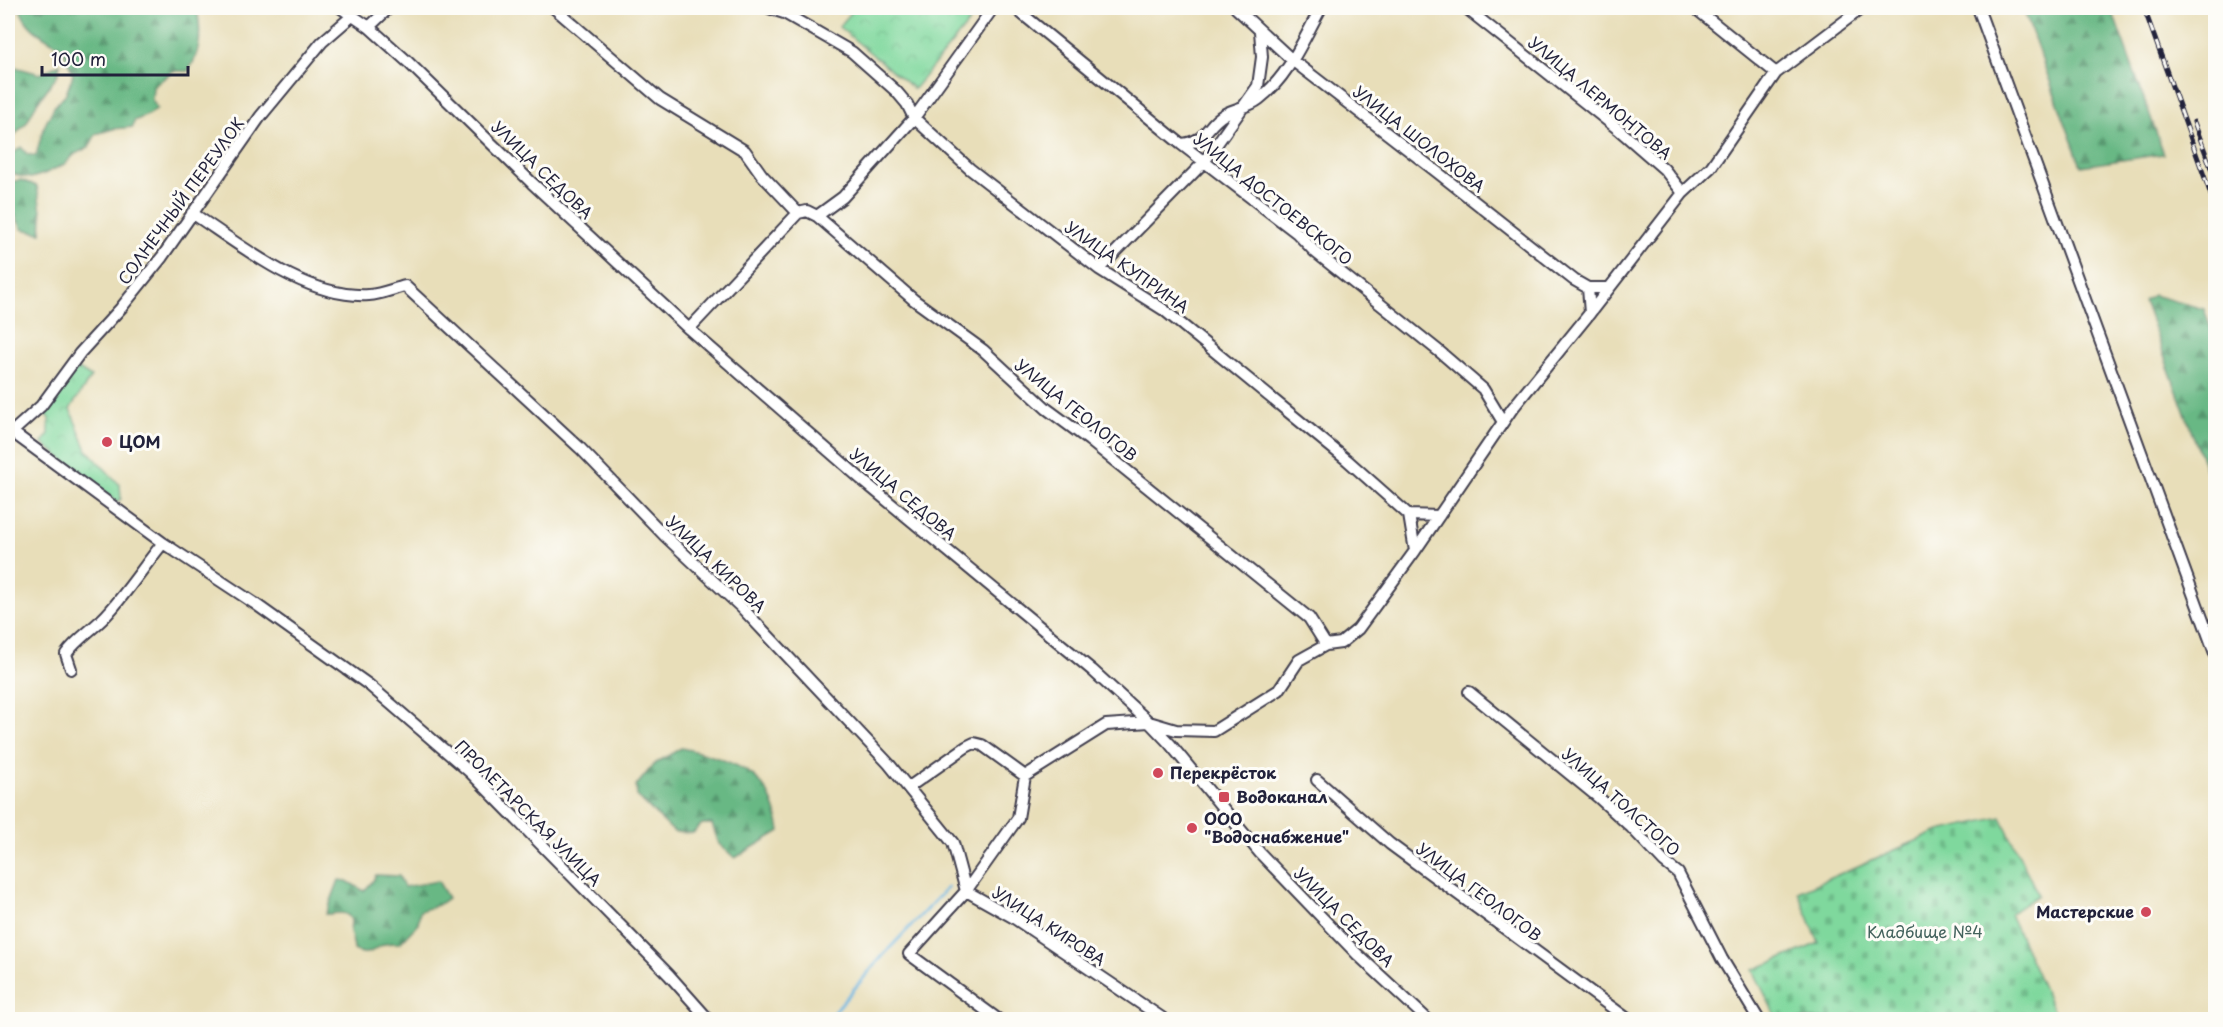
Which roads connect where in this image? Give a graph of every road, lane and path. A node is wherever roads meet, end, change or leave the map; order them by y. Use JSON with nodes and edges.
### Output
{"nodes":[{"id":1,"x":341,"y":8,"type":"edge"},
{"id":2,"x":389,"y":8,"type":"edge"},
{"id":3,"x":554,"y":8,"type":"edge"},
{"id":4,"x":769,"y":8,"type":"edge"},
{"id":5,"x":993,"y":8,"type":"edge"},
{"id":6,"x":1015,"y":8,"type":"edge"},
{"id":7,"x":1236,"y":8,"type":"edge"},
{"id":8,"x":1321,"y":8,"type":"edge"},
{"id":9,"x":1466,"y":8,"type":"edge"},
{"id":10,"x":1695,"y":8,"type":"edge"},
{"id":11,"x":1862,"y":8,"type":"edge"},
{"id":12,"x":1978,"y":8,"type":"edge"},
{"id":13,"x":352,"y":16,"type":"junction"},
{"id":14,"x":369,"y":27,"type":"junction"},
{"id":15,"x":1260,"y":32,"type":"junction"},
{"id":16,"x":1292,"y":60,"type":"junction"},
{"id":17,"x":1776,"y":73,"type":"junction"},
{"id":18,"x":1243,"y":108,"type":"junction"},
{"id":19,"x":914,"y":118,"type":"junction"},
{"id":20,"x":1181,"y":144,"type":"junction"},
{"id":21,"x":1204,"y":162,"type":"junction"},
{"id":22,"x":1683,"y":193,"type":"junction"},
{"id":23,"x":192,"y":213,"type":"junction"},
{"id":24,"x":798,"y":213,"type":"junction"},
{"id":25,"x":817,"y":216,"type":"junction"},
{"id":26,"x":1099,"y":269,"type":"junction"},
{"id":27,"x":1588,"y":288,"type":"junction"},
{"id":28,"x":1608,"y":288,"type":"junction"},
{"id":29,"x":1590,"y":313,"type":"junction"},
{"id":30,"x":689,"y":329,"type":"junction"},
{"id":31,"x":1503,"y":422,"type":"junction"},
{"id":32,"x":9,"y":431,"type":"edge"},
{"id":33,"x":1409,"y":515,"type":"junction"},
{"id":34,"x":1439,"y":516,"type":"junction"},
{"id":35,"x":163,"y":543,"type":"junction"},
{"id":36,"x":1415,"y":551,"type":"junction"},
{"id":37,"x":1326,"y":645,"type":"junction"},
{"id":38,"x":2216,"y":656,"type":"edge"},
{"id":39,"x":71,"y":669,"type":"dead end"},
{"id":40,"x":1469,"y":692,"type":"dead end"},
{"id":41,"x":1149,"y":722,"type":"junction"},
{"id":42,"x":1176,"y":730,"type":"junction"},
{"id":43,"x":1170,"y":744,"type":"junction"},
{"id":44,"x":1025,"y":776,"type":"junction"},
{"id":45,"x":1317,"y":780,"type":"dead end"},
{"id":46,"x":909,"y":787,"type":"junction"},
{"id":47,"x":966,"y":891,"type":"junction"},
{"id":48,"x":709,"y":1020,"type":"edge"},
{"id":49,"x":999,"y":1020,"type":"edge"},
{"id":50,"x":1165,"y":1020,"type":"edge"},
{"id":51,"x":1428,"y":1020,"type":"edge"},
{"id":52,"x":1629,"y":1020,"type":"edge"},
{"id":53,"x":1759,"y":1020,"type":"edge"}],
"edges":[{"from":1,"to":13,"type":"street","name":"УЛИЦА СЕДОВА"},
{"from":2,"to":14,"type":"street"},
{"from":3,"to":24,"type":"street"},
{"from":4,"to":19,"type":"street","name":"УЛИЦА КУПРИНА"},
{"from":5,"to":19,"type":"street"},
{"from":6,"to":20,"type":"street","name":"УЛИЦА ДОСТОЕВСКОГО"},
{"from":7,"to":15,"type":"street","name":"УЛИЦА ШОЛОХОВА"},
{"from":8,"to":16,"type":"street"},
{"from":9,"to":22,"type":"street","name":"УЛИЦА ЛЕРМОНТОВА"},
{"from":10,"to":17,"type":"street"},
{"from":11,"to":17,"type":"street"},
{"from":12,"to":38,"type":"street"},
{"from":13,"to":14,"type":"street","name":"УЛИЦА СЕДОВА"},
{"from":13,"to":23,"type":"street","name":"СОЛНЕЧНЫЙ ПЕРЕУЛОК"},
{"from":14,"to":30,"type":"street","name":"УЛИЦА СЕДОВА"},
{"from":15,"to":16,"type":"street","name":"УЛИЦА ШОЛОХОВА"},
{"from":15,"to":18,"type":"street"},
{"from":16,"to":18,"type":"street"},
{"from":16,"to":27,"type":"street","name":"УЛИЦА ШОЛОХОВА"},
{"from":17,"to":22,"type":"street"},
{"from":18,"to":20,"type":"street"},
{"from":18,"to":21,"type":"street"},
{"from":19,"to":25,"type":"street"},
{"from":19,"to":26,"type":"street","name":"УЛИЦА КУПРИНА"},
{"from":20,"to":21,"type":"street","name":"УЛИЦА ДОСТОЕВСКОГО"},
{"from":21,"to":26,"type":"street"},
{"from":21,"to":31,"type":"street","name":"УЛИЦА ДОСТОЕВСКОГО"},
{"from":22,"to":28,"type":"street"},
{"from":23,"to":32,"type":"street","name":"СОЛНЕЧНЫЙ ПЕРЕУЛОК"},
{"from":23,"to":46,"type":"street","name":"УЛИЦА КИРОВА"},
{"from":24,"to":25,"type":"street"},
{"from":24,"to":30,"type":"street"},
{"from":25,"to":37,"type":"street","name":"УЛИЦА ГЕОЛОГОВ"},
{"from":26,"to":33,"type":"street","name":"УЛИЦА КУПРИНА"},
{"from":27,"to":28,"type":"street"},
{"from":27,"to":29,"type":"street"},
{"from":28,"to":29,"type":"street"},
{"from":29,"to":31,"type":"street"},
{"from":30,"to":41,"type":"street","name":"УЛИЦА СЕДОВА"},
{"from":31,"to":34,"type":"street"},
{"from":32,"to":35,"type":"street","name":"ПРОЛЕТАРСКАЯ УЛИЦА"},
{"from":33,"to":34,"type":"street"},
{"from":33,"to":36,"type":"street"},
{"from":34,"to":36,"type":"street"},
{"from":35,"to":39,"type":"street"},
{"from":35,"to":48,"type":"street","name":"ПРОЛЕТАРСКАЯ УЛИЦА"},
{"from":36,"to":37,"type":"street"},
{"from":37,"to":42,"type":"street"},
{"from":40,"to":53,"type":"street","name":"УЛИЦА ТОЛСТОГО"},
{"from":41,"to":42,"type":"street"},
{"from":41,"to":43,"type":"street","name":"УЛИЦА СЕДОВА"},
{"from":41,"to":44,"type":"street"},
{"from":42,"to":43,"type":"street"},
{"from":43,"to":51,"type":"street","name":"УЛИЦА СЕДОВА"},
{"from":44,"to":46,"type":"street"},
{"from":44,"to":47,"type":"street"},
{"from":45,"to":52,"type":"street","name":"УЛИЦА ГЕОЛОГОВ"},
{"from":46,"to":47,"type":"street","name":"УЛИЦА КИРОВА"},
{"from":47,"to":49,"type":"street"},
{"from":47,"to":50,"type":"street","name":"УЛИЦА КИРОВА"}]}
